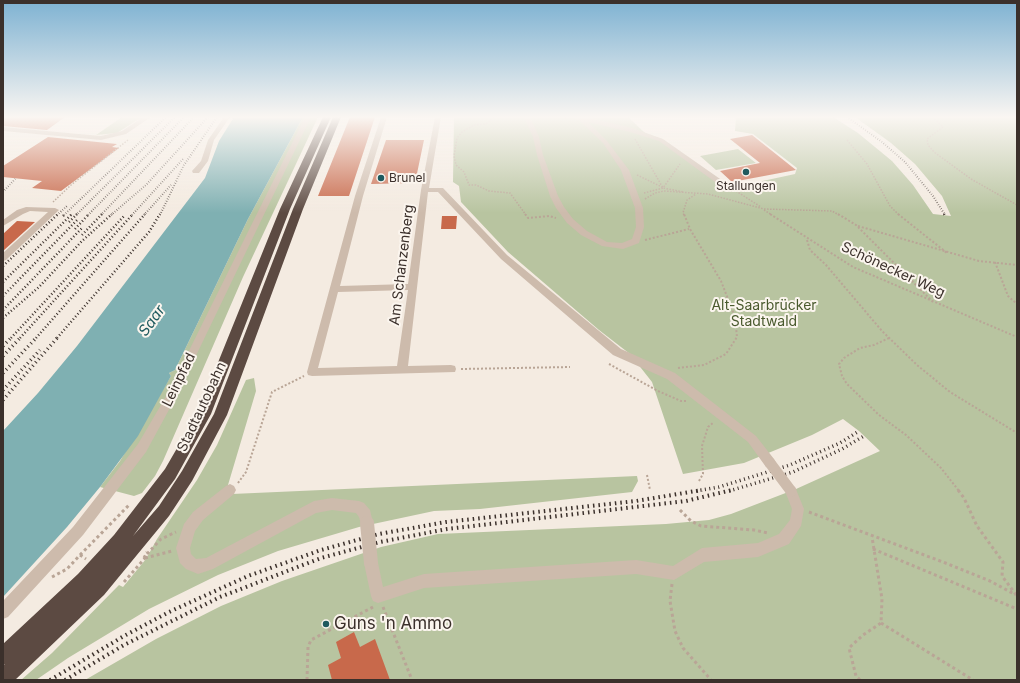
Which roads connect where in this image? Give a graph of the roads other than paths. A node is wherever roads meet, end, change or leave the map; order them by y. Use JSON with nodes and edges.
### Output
{"nodes":[{"id":1,"x":208,"y":149,"type":"edge"},
{"id":2,"x":293,"y":149,"type":"edge"},
{"id":3,"x":313,"y":149,"type":"edge"},
{"id":4,"x":324,"y":149,"type":"edge"},
{"id":5,"x":375,"y":149,"type":"edge"},
{"id":6,"x":432,"y":149,"type":"edge"},
{"id":7,"x":539,"y":149,"type":"edge"},
{"id":8,"x":610,"y":149,"type":"edge"},
{"id":9,"x":674,"y":149,"type":"edge"},
{"id":10,"x":196,"y":170,"type":"dead end"},
{"id":11,"x":730,"y":188,"type":"road end"},
{"id":12,"x":425,"y":190,"type":"junction"},
{"id":13,"x":3,"y":224,"type":"edge"},
{"id":14,"x":3,"y":258,"type":"edge"},
{"id":15,"x":412,"y":287,"type":"junction"},
{"id":16,"x":334,"y":289,"type":"junction"},
{"id":17,"x":451,"y":369,"type":"road end"},
{"id":18,"x":402,"y":370,"type":"junction"},
{"id":19,"x":230,"y":490,"type":"road end"},
{"id":20,"x":3,"y":612,"type":"edge"},
{"id":21,"x":3,"y":656,"type":"edge"},
{"id":22,"x":3,"y":679,"type":"edge"}],
"edges":[{"from":1,"to":10,"type":"street"},
{"from":2,"to":20,"type":"street","name":"Leinpfad"},
{"from":3,"to":21,"type":"highway","name":"Stadtautobahn"},
{"from":4,"to":22,"type":"highway","name":"Stadtautobahn"},
{"from":5,"to":16,"type":"street"},
{"from":6,"to":12,"type":"street","name":"Am Schanzenberg"},
{"from":7,"to":8,"type":"street"},
{"from":9,"to":11,"type":"street"},
{"from":12,"to":15,"type":"street","name":"Am Schanzenberg"},
{"from":12,"to":19,"type":"street","bridge":true},
{"from":13,"to":14,"type":"street"},
{"from":15,"to":16,"type":"street"},
{"from":15,"to":18,"type":"street","name":"Am Schanzenberg"},
{"from":16,"to":18,"type":"street"},
{"from":17,"to":18,"type":"street"}]}
